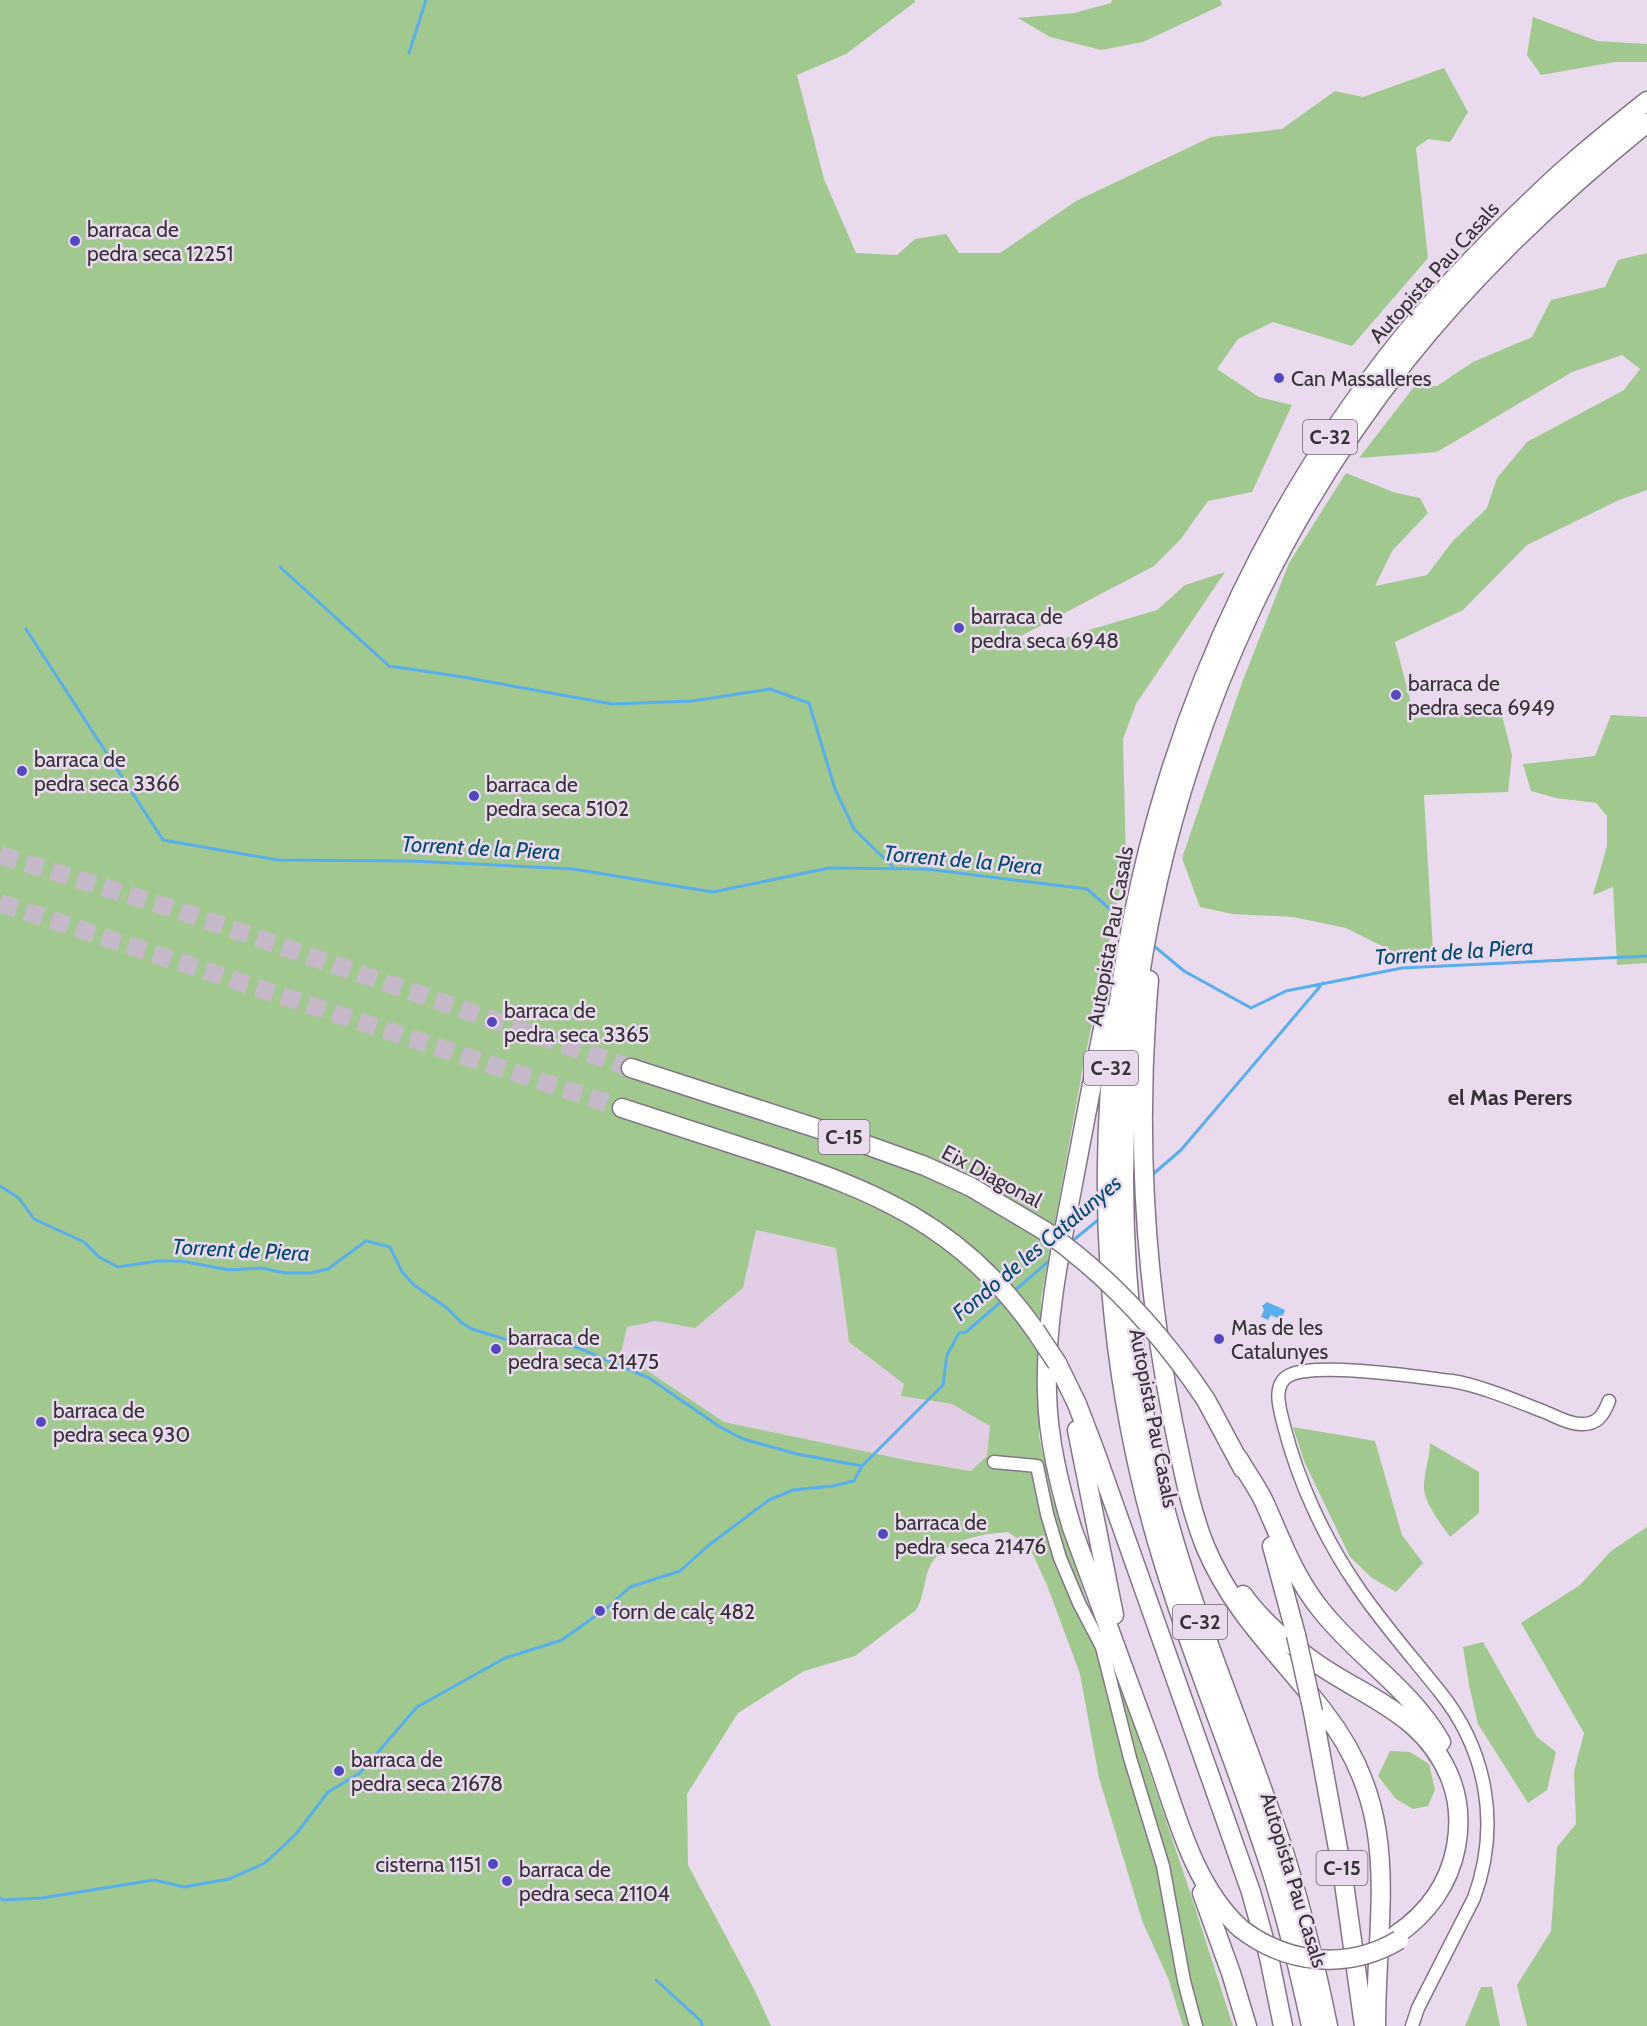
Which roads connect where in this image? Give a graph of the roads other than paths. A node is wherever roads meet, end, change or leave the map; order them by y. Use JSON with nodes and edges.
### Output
{"nodes":[{"id":1,"x":1647,"y":101,"type":"edge"},
{"id":2,"x":1647,"y":123,"type":"edge"},
{"id":3,"x":1141,"y":937,"type":"junction"},
{"id":4,"x":631,"y":1068,"type":"tunnel mouth"},
{"id":5,"x":622,"y":1108,"type":"tunnel mouth"},
{"id":6,"x":1115,"y":1206,"type":"junction"},
{"id":7,"x":1061,"y":1371,"type":"junction"},
{"id":8,"x":1168,"y":1395,"type":"junction"},
{"id":9,"x":1609,"y":1401,"type":"dead end"},
{"id":10,"x":1238,"y":1458,"type":"junction"},
{"id":11,"x":994,"y":1462,"type":"dead end"},
{"id":12,"x":1170,"y":1798,"type":"junction"},
{"id":13,"x":1241,"y":1925,"type":"junction"},
{"id":14,"x":1398,"y":1938,"type":"junction"},
{"id":15,"x":1196,"y":2026,"type":"edge"},
{"id":16,"x":1247,"y":2026,"type":"edge"},
{"id":17,"x":1283,"y":2026,"type":"edge"},
{"id":18,"x":1311,"y":2026,"type":"edge"},
{"id":19,"x":1328,"y":2026,"type":"edge"},
{"id":20,"x":1364,"y":2026,"type":"edge"},
{"id":21,"x":1376,"y":2026,"type":"edge"},
{"id":22,"x":1412,"y":2026,"type":"edge"}],
"edges":[{"from":1,"to":3,"type":"highway","name":"Autopista Pau Casals","number":"C-32"},
{"from":2,"to":3,"type":"highway","name":"Autopista Pau Casals","number":"C-32"},
{"from":3,"to":6,"type":"highway","name":"Autopista Pau Casals","number":"C-32"},
{"from":3,"to":8,"type":"highway"},
{"from":3,"to":12,"type":"highway"},
{"from":4,"to":10,"type":"highway","name":"Eix Diagonal","number":"C-15","bridge":true},
{"from":5,"to":7,"type":"highway","number":"C-15","bridge":true},
{"from":6,"to":18,"type":"highway","name":"Autopista Pau Casals","number":"C-32"},
{"from":6,"to":19,"type":"highway","name":"Autopista Pau Casals","number":"C-32"},
{"from":7,"to":13,"type":"highway"},
{"from":7,"to":17,"type":"highway","number":"C-15"},
{"from":8,"to":14,"type":"highway"},
{"from":8,"to":21,"type":"highway"},
{"from":9,"to":22,"type":"street"},
{"from":10,"to":14,"type":"highway"},
{"from":10,"to":20,"type":"highway","number":"C-15","bridge":true},
{"from":11,"to":15,"type":"street"},
{"from":12,"to":13,"type":"highway"},
{"from":12,"to":16,"type":"highway"},
{"from":13,"to":14,"type":"highway"}]}
